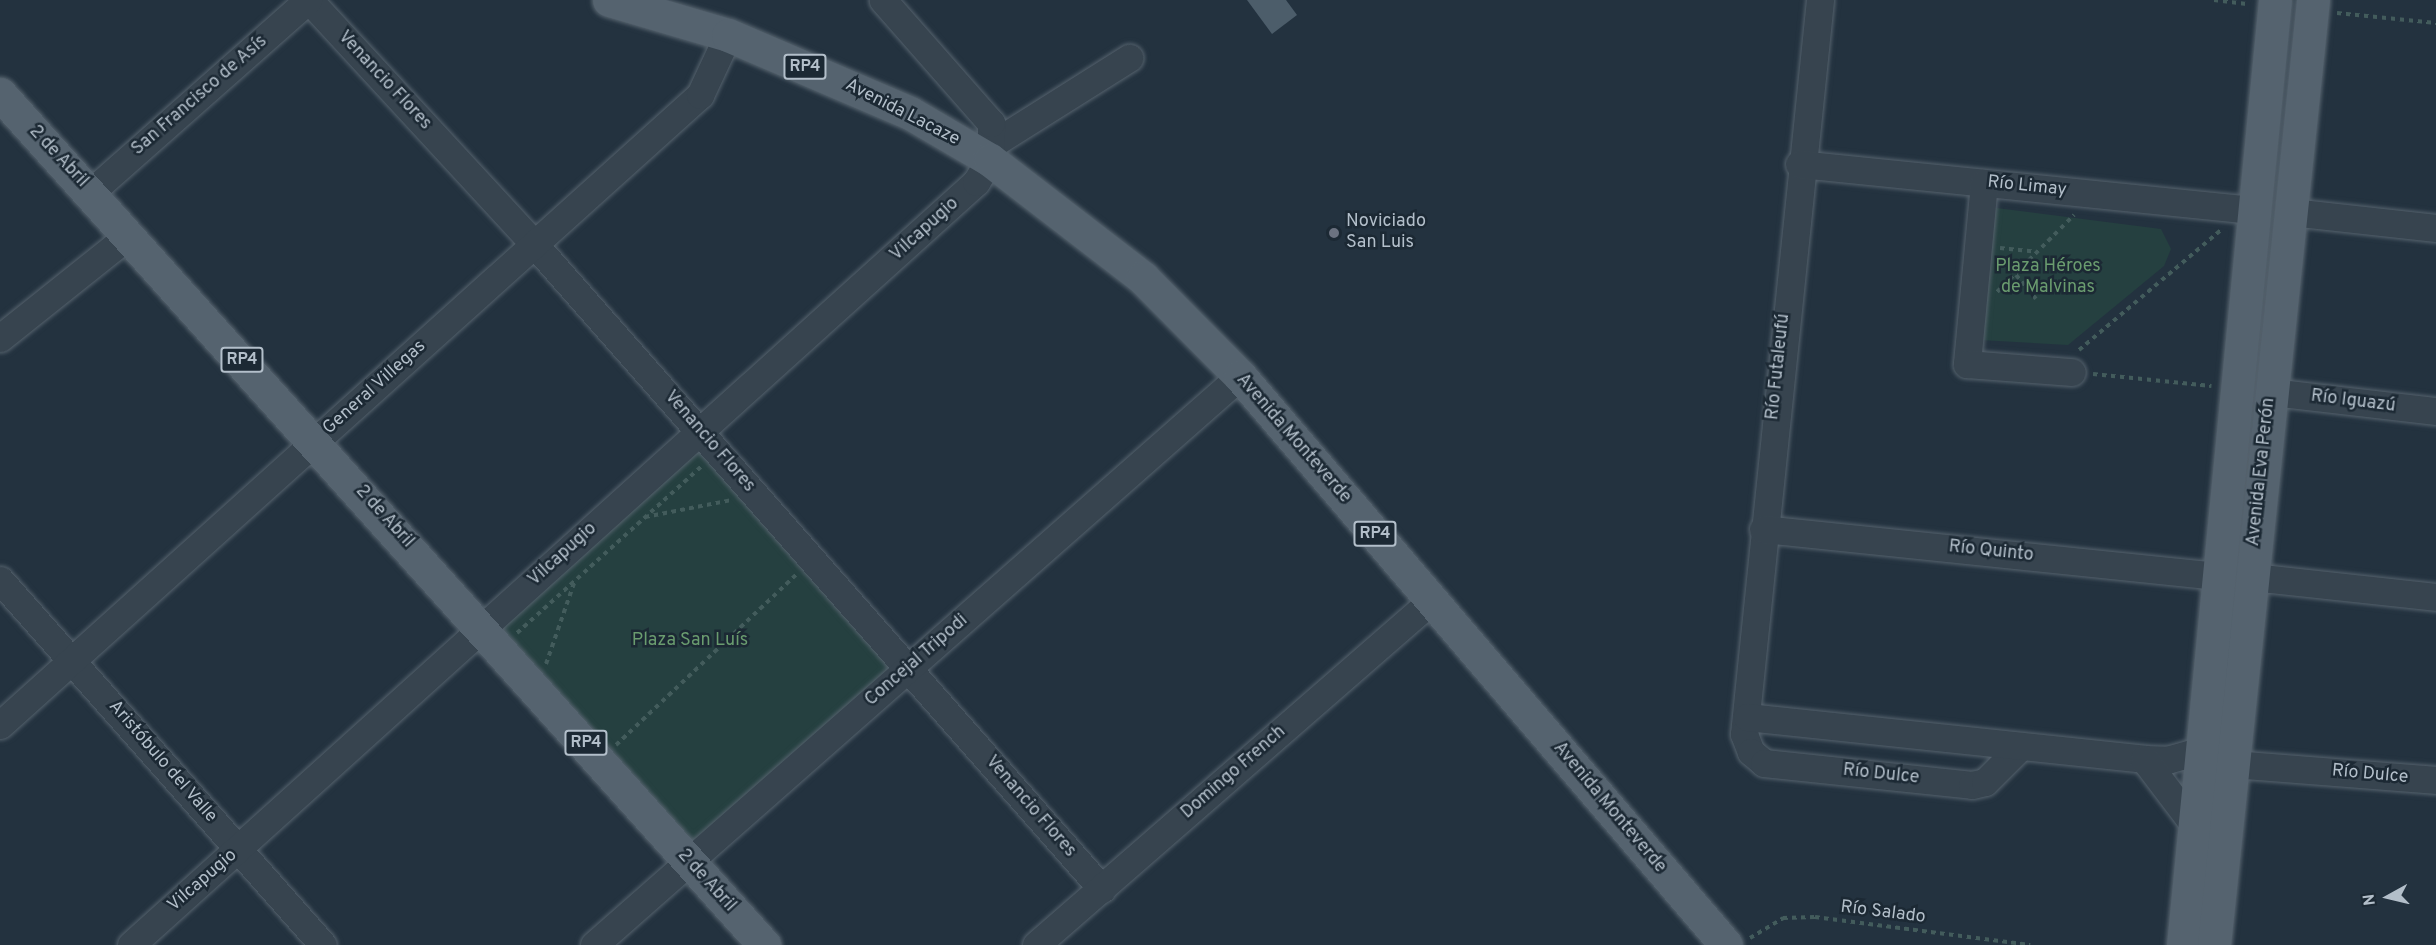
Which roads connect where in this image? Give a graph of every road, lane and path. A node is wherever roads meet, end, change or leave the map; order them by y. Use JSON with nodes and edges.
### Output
{"nodes":[{"id":1,"x":309,"y":0,"type":"edge"},
{"id":2,"x":609,"y":0,"type":"edge"},
{"id":3,"x":884,"y":0,"type":"edge"},
{"id":4,"x":1820,"y":0,"type":"edge"},
{"id":5,"x":2214,"y":0,"type":"edge"},
{"id":6,"x":2274,"y":3,"type":"edge"},
{"id":7,"x":2313,"y":5,"type":"edge"},
{"id":8,"x":2436,"y":23,"type":"edge"},
{"id":9,"x":728,"y":35,"type":"junction"},
{"id":10,"x":1129,"y":58,"type":"dead end"},
{"id":11,"x":0,"y":94,"type":"edge"},
{"id":12,"x":992,"y":151,"type":"junction"},
{"id":13,"x":1799,"y":164,"type":"junction"},
{"id":14,"x":1984,"y":183,"type":"junction"},
{"id":15,"x":91,"y":192,"type":"junction"},
{"id":16,"x":2094,"y":194,"type":"junction"},
{"id":17,"x":2250,"y":210,"type":"junction"},
{"id":18,"x":2290,"y":212,"type":"junction"},
{"id":19,"x":2436,"y":228,"type":"edge"},
{"id":20,"x":129,"y":235,"type":"junction"},
{"id":21,"x":535,"y":245,"type":"junction"},
{"id":22,"x":1978,"y":246,"type":"junction"},
{"id":23,"x":2038,"y":252,"type":"junction"},
{"id":24,"x":2016,"y":275,"type":"junction"},
{"id":25,"x":2036,"y":299,"type":"dead end"},
{"id":26,"x":2245,"y":303,"type":"junction"},
{"id":27,"x":2281,"y":306,"type":"junction"},
{"id":28,"x":1972,"y":315,"type":"junction"},
{"id":29,"x":0,"y":338,"type":"edge"},
{"id":30,"x":2072,"y":372,"type":"junction"},
{"id":31,"x":1240,"y":376,"type":"junction"},
{"id":32,"x":2237,"y":389,"type":"junction"},
{"id":33,"x":2271,"y":392,"type":"junction"},
{"id":34,"x":2436,"y":411,"type":"edge"},
{"id":35,"x":700,"y":432,"type":"junction"},
{"id":36,"x":316,"y":441,"type":"junction"},
{"id":37,"x":711,"y":474,"type":"dead end"},
{"id":38,"x":2228,"y":487,"type":"junction"},
{"id":39,"x":2261,"y":488,"type":"junction"},
{"id":40,"x":727,"y":491,"type":"dead end"},
{"id":41,"x":735,"y":500,"type":"junction"},
{"id":42,"x":742,"y":508,"type":"dead end"},
{"id":43,"x":645,"y":518,"type":"junction"},
{"id":44,"x":1763,"y":529,"type":"junction"},
{"id":45,"x":792,"y":564,"type":"dead end"},
{"id":46,"x":2219,"y":576,"type":"junction"},
{"id":47,"x":2252,"y":578,"type":"junction"},
{"id":48,"x":0,"y":580,"type":"edge"},
{"id":49,"x":575,"y":581,"type":"junction"},
{"id":50,"x":2436,"y":597,"type":"edge"},
{"id":51,"x":1432,"y":600,"type":"junction"},
{"id":52,"x":496,"y":634,"type":"junction"},
{"id":53,"x":72,"y":657,"type":"junction"},
{"id":54,"x":908,"y":669,"type":"junction"},
{"id":55,"x":2211,"y":670,"type":"junction"},
{"id":56,"x":2243,"y":672,"type":"junction"},
{"id":57,"x":542,"y":676,"type":"dead end"},
{"id":58,"x":0,"y":725,"type":"edge"},
{"id":59,"x":1745,"y":725,"type":"junction"},
{"id":60,"x":2020,"y":747,"type":"junction"},
{"id":61,"x":2201,"y":750,"type":"junction"},
{"id":62,"x":2144,"y":759,"type":"junction"},
{"id":63,"x":602,"y":761,"type":"junction"},
{"id":64,"x":2233,"y":764,"type":"junction"},
{"id":65,"x":2436,"y":780,"type":"edge"},
{"id":66,"x":2194,"y":825,"type":"junction"},
{"id":67,"x":238,"y":850,"type":"junction"},
{"id":68,"x":688,"y":861,"type":"junction"},
{"id":69,"x":1102,"y":889,"type":"junction"},
{"id":70,"x":131,"y":945,"type":"edge"},
{"id":71,"x":323,"y":945,"type":"edge"},
{"id":72,"x":594,"y":945,"type":"edge"},
{"id":73,"x":764,"y":945,"type":"edge"},
{"id":74,"x":1036,"y":945,"type":"edge"},
{"id":75,"x":1726,"y":945,"type":"edge"},
{"id":76,"x":1741,"y":945,"type":"edge"},
{"id":77,"x":2030,"y":945,"type":"edge"},
{"id":78,"x":2183,"y":945,"type":"edge"},
{"id":79,"x":2214,"y":945,"type":"edge"}],
"edges":[{"from":1,"to":15,"type":"street","name":"San Francisco de Asís"},
{"from":1,"to":21,"type":"street","name":"Venancio Flores"},
{"from":2,"to":9,"type":"main road","name":"Avenida Lacaze","number":"RP4"},
{"from":3,"to":12,"type":"street"},
{"from":4,"to":13,"type":"street","name":"Río Futaleufú"},
{"from":5,"to":6,"type":"path"},
{"from":6,"to":7,"type":"main road"},
{"from":6,"to":17,"type":"main road","name":"Avenida Eva Perón"},
{"from":7,"to":8,"type":"path"},
{"from":7,"to":18,"type":"main road","name":"Avenida Eva Perón"},
{"from":9,"to":12,"type":"main road","name":"Avenida Lacaze","number":"RP4"},
{"from":9,"to":21,"type":"street","name":"General Villegas"},
{"from":10,"to":12,"type":"street"},
{"from":11,"to":15,"type":"main road","name":"2 de Abril","number":"RP4"},
{"from":12,"to":31,"type":"main road","name":"Avenida Monteverde","number":"RP4"},
{"from":12,"to":35,"type":"street","name":"Vilcapugio"},
{"from":13,"to":14,"type":"street","name":"Río Limay"},
{"from":13,"to":44,"type":"street","name":"Río Futaleufú"},
{"from":14,"to":16,"type":"street","name":"Río Limay"},
{"from":14,"to":22,"type":"street"},
{"from":15,"to":20,"type":"main road","name":"2 de Abril","number":"RP4"},
{"from":16,"to":17,"type":"street","name":"Río Limay"},
{"from":16,"to":23,"type":"path"},
{"from":17,"to":26,"type":"main road","name":"Avenida Eva Perón"},
{"from":17,"to":30,"type":"path"},
{"from":18,"to":19,"type":"street"},
{"from":18,"to":27,"type":"main road","name":"Avenida Eva Perón"},
{"from":20,"to":29,"type":"street"},
{"from":20,"to":36,"type":"main road","name":"2 de Abril","number":"RP4"},
{"from":21,"to":35,"type":"street","name":"Venancio Flores"},
{"from":21,"to":36,"type":"street","name":"General Villegas"},
{"from":22,"to":23,"type":"path"},
{"from":22,"to":28,"type":"street"},
{"from":23,"to":24,"type":"path"},
{"from":24,"to":25,"type":"path"},
{"from":24,"to":28,"type":"path"},
{"from":26,"to":27,"type":"main road"},
{"from":26,"to":32,"type":"main road","name":"Avenida Eva Perón"},
{"from":27,"to":33,"type":"main road","name":"Avenida Eva Perón"},
{"from":28,"to":30,"type":"street"},
{"from":30,"to":32,"type":"path"},
{"from":31,"to":51,"type":"main road","name":"Avenida Monteverde","number":"RP4"},
{"from":31,"to":54,"type":"street","name":"Concejal Tripodi"},
{"from":32,"to":38,"type":"main road","name":"Avenida Eva Perón"},
{"from":33,"to":34,"type":"street","name":"Río Iguazú"},
{"from":33,"to":39,"type":"main road","name":"Avenida Eva Perón"},
{"from":35,"to":52,"type":"street","name":"Vilcapugio"},
{"from":35,"to":54,"type":"street","name":"Venancio Flores"},
{"from":36,"to":52,"type":"main road","name":"2 de Abril","number":"RP4"},
{"from":36,"to":53,"type":"street","name":"General Villegas"},
{"from":37,"to":43,"type":"path"},
{"from":38,"to":39,"type":"main road"},
{"from":38,"to":46,"type":"main road","name":"Avenida Eva Perón"},
{"from":39,"to":47,"type":"main road","name":"Avenida Eva Perón"},
{"from":40,"to":41,"type":"path"},
{"from":41,"to":42,"type":"path"},
{"from":41,"to":43,"type":"path"},
{"from":43,"to":49,"type":"path"},
{"from":44,"to":46,"type":"street","name":"Río Quinto"},
{"from":44,"to":59,"type":"street","name":"Río Futaleufú"},
{"from":45,"to":63,"type":"path"},
{"from":46,"to":55,"type":"main road","name":"Avenida Eva Perón"},
{"from":47,"to":50,"type":"street"},
{"from":47,"to":56,"type":"main road","name":"Avenida Eva Perón"},
{"from":48,"to":53,"type":"street","name":"Aristóbulo del Valle"},
{"from":49,"to":52,"type":"path"},
{"from":49,"to":57,"type":"path"},
{"from":51,"to":69,"type":"street","name":"Domingo French"},
{"from":51,"to":75,"type":"main road","name":"Avenida Monteverde","number":"RP4"},
{"from":52,"to":63,"type":"main road","name":"2 de Abril","number":"RP4"},
{"from":52,"to":67,"type":"street","name":"Vilcapugio"},
{"from":53,"to":58,"type":"street","name":"General Villegas"},
{"from":53,"to":67,"type":"street","name":"Aristóbulo del Valle"},
{"from":54,"to":68,"type":"street","name":"Concejal Tripodi"},
{"from":54,"to":69,"type":"street","name":"Venancio Flores"},
{"from":55,"to":56,"type":"main road"},
{"from":55,"to":61,"type":"main road","name":"Avenida Eva Perón"},
{"from":56,"to":64,"type":"main road","name":"Avenida Eva Perón"},
{"from":59,"to":60,"type":"street"},
{"from":59,"to":60,"type":"street","name":"Río Dulce"},
{"from":60,"to":62,"type":"street"},
{"from":61,"to":62,"type":"street"},
{"from":61,"to":66,"type":"main road","name":"Avenida Eva Perón"},
{"from":62,"to":66,"type":"street"},
{"from":63,"to":68,"type":"main road","name":"2 de Abril","number":"RP4"},
{"from":64,"to":65,"type":"street","name":"Río Dulce"},
{"from":64,"to":79,"type":"main road","name":"Avenida Eva Perón"},
{"from":66,"to":78,"type":"main road","name":"Avenida Eva Perón"},
{"from":67,"to":70,"type":"street","name":"Vilcapugio"},
{"from":67,"to":71,"type":"street","name":"Aristóbulo del Valle"},
{"from":68,"to":72,"type":"street","name":"Concejal Tripodi"},
{"from":68,"to":73,"type":"main road","name":"2 de Abril","number":"RP4"},
{"from":69,"to":74,"type":"street","name":"Domingo French"},
{"from":76,"to":77,"type":"path","name":"Río Salado"}]}
